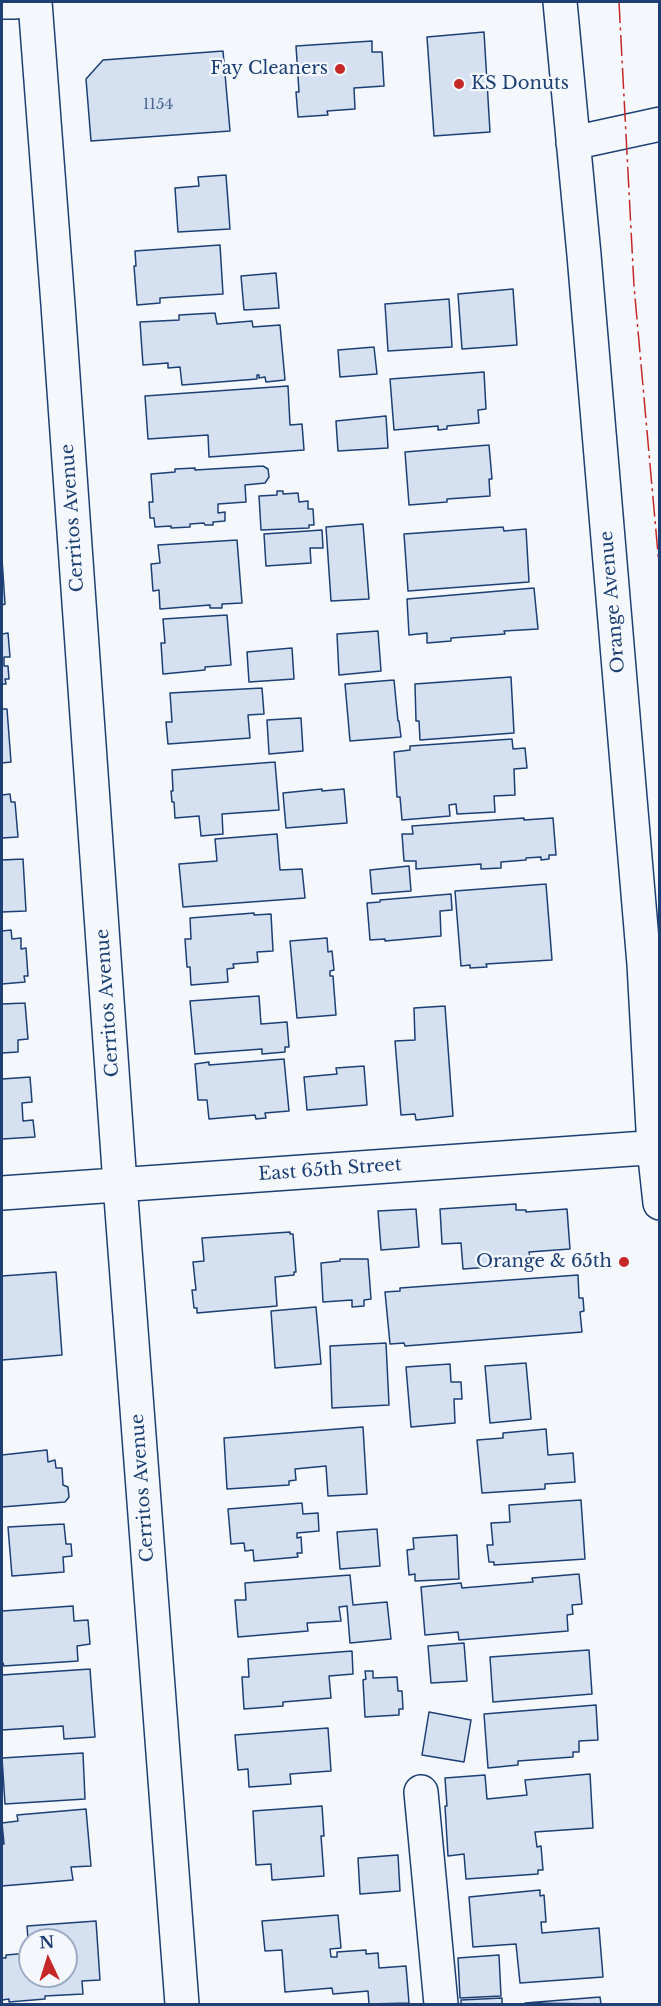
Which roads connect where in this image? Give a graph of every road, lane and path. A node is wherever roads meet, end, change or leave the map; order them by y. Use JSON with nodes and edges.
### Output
{"nodes":[{"id":1,"x":15,"y":2,"type":"edge"},
{"id":2,"x":35,"y":2,"type":"edge"},
{"id":3,"x":560,"y":2,"type":"edge"},
{"id":4,"x":2,"y":3,"type":"edge"},
{"id":5,"x":660,"y":124,"type":"edge"},
{"id":6,"x":573,"y":143,"type":"junction"},
{"id":7,"x":657,"y":1148,"type":"edge"},
{"id":8,"x":120,"y":1184,"type":"junction"},
{"id":9,"x":2,"y":1193,"type":"edge"},
{"id":10,"x":660,"y":1203,"type":"edge"},
{"id":11,"x":421,"y":1792,"type":"dead end"},
{"id":12,"x":182,"y":2004,"type":"edge"},
{"id":13,"x":441,"y":2004,"type":"edge"}],
"edges":[{"from":1,"to":4,"type":"street"},
{"from":2,"to":8,"type":"street","name":"Cerritos Avenue"},
{"from":3,"to":6,"type":"street","name":"Orange Avenue"},
{"from":5,"to":6,"type":"street"},
{"from":6,"to":7,"type":"street","name":"Orange Avenue"},
{"from":7,"to":8,"type":"street","name":"East 65th Street"},
{"from":7,"to":10,"type":"street","name":"Orange Avenue"},
{"from":8,"to":9,"type":"street","name":"East 65th Street"},
{"from":8,"to":12,"type":"street","name":"Cerritos Avenue"},
{"from":11,"to":13,"type":"street"}]}
